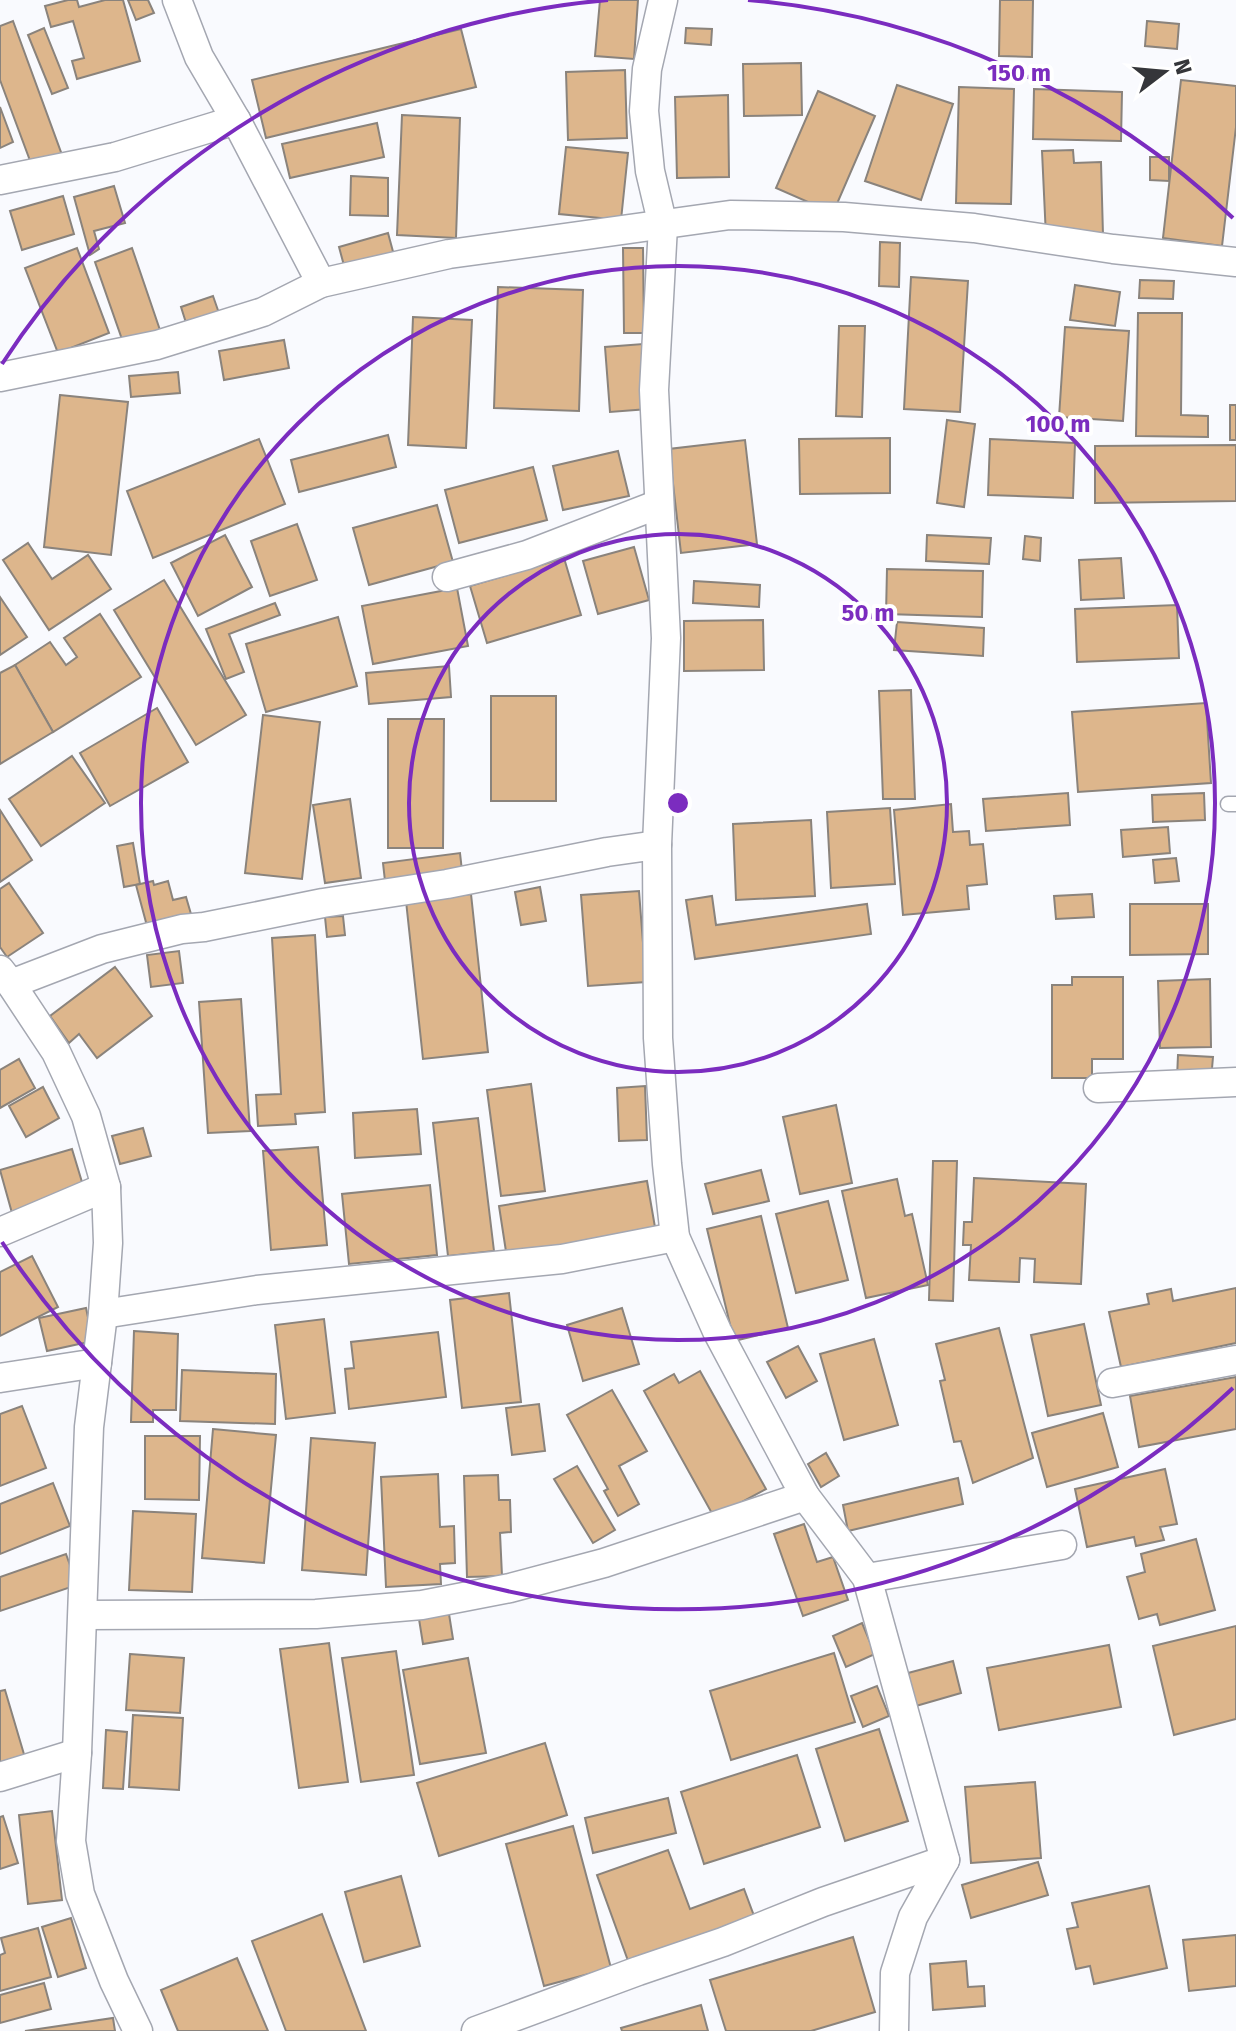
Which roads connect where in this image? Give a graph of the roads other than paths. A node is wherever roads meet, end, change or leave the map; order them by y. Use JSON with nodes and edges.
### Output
{"nodes":[{"id":1,"x":177,"y":0,"type":"edge"},
{"id":2,"x":663,"y":0,"type":"edge"},
{"id":3,"x":236,"y":120,"type":"junction"},
{"id":4,"x":0,"y":180,"type":"edge"},
{"id":5,"x":663,"y":226,"type":"junction"},
{"id":6,"x":1236,"y":262,"type":"edge"},
{"id":7,"x":321,"y":283,"type":"junction"},
{"id":8,"x":0,"y":377,"type":"edge"},
{"id":9,"x":659,"y":504,"type":"junction"},
{"id":10,"x":447,"y":577,"type":"dead end"},
{"id":11,"x":657,"y":845,"type":"junction"},
{"id":12,"x":6,"y":977,"type":"edge"},
{"id":13,"x":1236,"y":1082,"type":"edge"},
{"id":14,"x":1098,"y":1088,"type":"dead end"},
{"id":15,"x":106,"y":1187,"type":"junction"},
{"id":16,"x":0,"y":1232,"type":"edge"},
{"id":17,"x":675,"y":1237,"type":"junction"},
{"id":18,"x":103,"y":1314,"type":"junction"},
{"id":19,"x":1236,"y":1360,"type":"edge"},
{"id":20,"x":97,"y":1363,"type":"junction"},
{"id":21,"x":0,"y":1378,"type":"edge"},
{"id":22,"x":1112,"y":1383,"type":"dead end"},
{"id":23,"x":805,"y":1496,"type":"junction"},
{"id":24,"x":1062,"y":1545,"type":"dead end"},
{"id":25,"x":867,"y":1578,"type":"junction"},
{"id":26,"x":83,"y":1615,"type":"junction"},
{"id":27,"x":77,"y":1753,"type":"junction"},
{"id":28,"x":0,"y":1777,"type":"edge"},
{"id":29,"x":945,"y":1860,"type":"junction"},
{"id":30,"x":138,"y":2031,"type":"edge"},
{"id":31,"x":476,"y":2031,"type":"edge"},
{"id":32,"x":894,"y":2031,"type":"edge"}],
"edges":[{"from":1,"to":3,"type":"street"},
{"from":2,"to":5,"type":"street"},
{"from":3,"to":4,"type":"street"},
{"from":3,"to":7,"type":"street"},
{"from":5,"to":6,"type":"street"},
{"from":5,"to":7,"type":"street"},
{"from":5,"to":9,"type":"street"},
{"from":7,"to":8,"type":"street"},
{"from":9,"to":10,"type":"street"},
{"from":9,"to":11,"type":"street"},
{"from":11,"to":12,"type":"street"},
{"from":11,"to":17,"type":"street"},
{"from":12,"to":15,"type":"street"},
{"from":13,"to":14,"type":"street"},
{"from":15,"to":16,"type":"street"},
{"from":15,"to":18,"type":"street"},
{"from":17,"to":18,"type":"street"},
{"from":17,"to":23,"type":"street"},
{"from":18,"to":20,"type":"street"},
{"from":19,"to":22,"type":"street"},
{"from":20,"to":21,"type":"street"},
{"from":20,"to":26,"type":"street"},
{"from":23,"to":25,"type":"street"},
{"from":23,"to":26,"type":"street"},
{"from":24,"to":25,"type":"street"},
{"from":25,"to":29,"type":"street"},
{"from":26,"to":27,"type":"street"},
{"from":27,"to":28,"type":"street"},
{"from":27,"to":30,"type":"street"},
{"from":29,"to":31,"type":"street"},
{"from":29,"to":32,"type":"street"}]}
